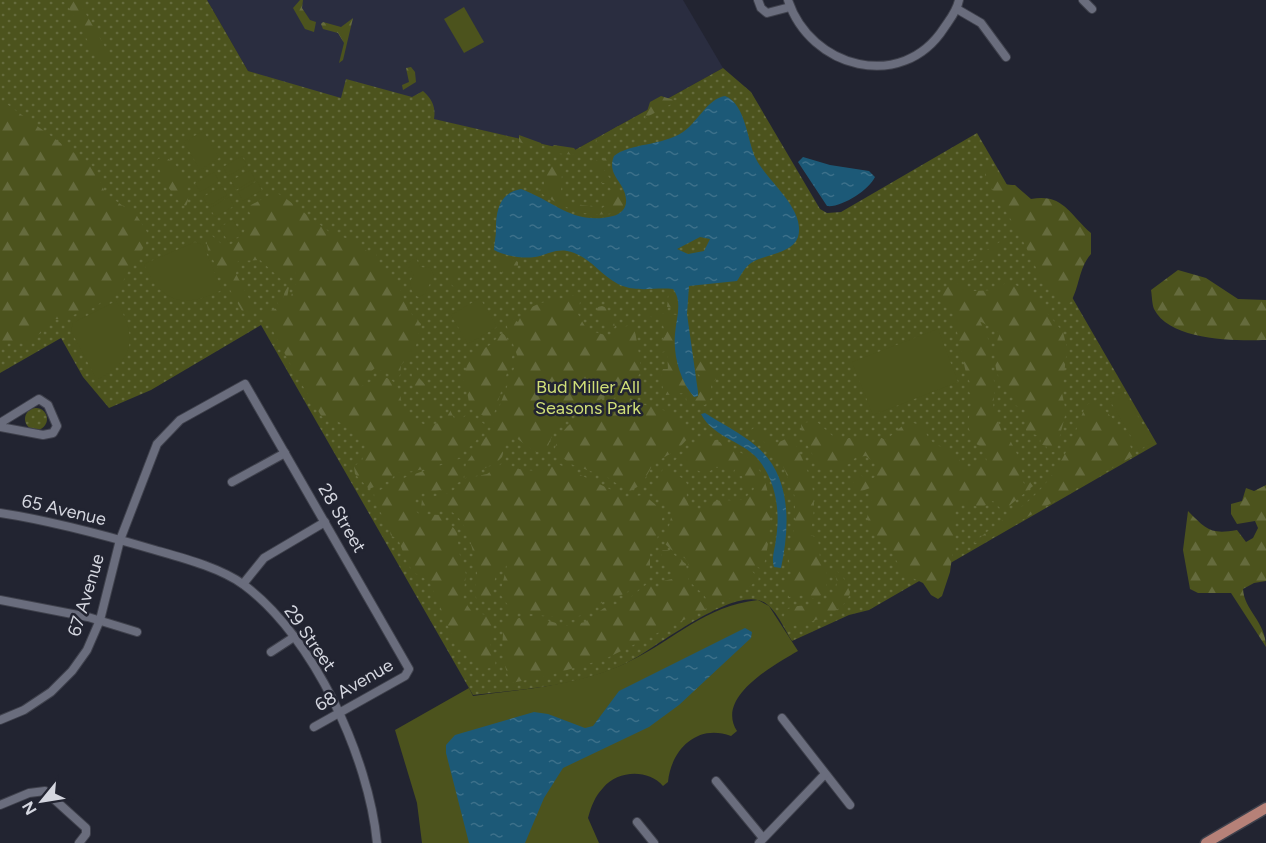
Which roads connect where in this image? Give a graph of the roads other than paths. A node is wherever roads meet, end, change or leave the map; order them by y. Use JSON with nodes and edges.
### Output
{"nodes":[{"id":1,"x":758,"y":0,"type":"edge"},
{"id":2,"x":1083,"y":0,"type":"edge"},
{"id":3,"x":789,"y":4,"type":"edge"},
{"id":4,"x":958,"y":4,"type":"edge"},
{"id":5,"x":1092,"y":9,"type":"dead end"},
{"id":6,"x":1006,"y":57,"type":"dead end"},
{"id":7,"x":245,"y":384,"type":"joint"},
{"id":8,"x":0,"y":425,"type":"edge"},
{"id":9,"x":285,"y":453,"type":"junction"},
{"id":10,"x":232,"y":482,"type":"dead end"},
{"id":11,"x":0,"y":513,"type":"edge"},
{"id":12,"x":325,"y":522,"type":"junction"},
{"id":13,"x":120,"y":540,"type":"junction"},
{"id":14,"x":243,"y":584,"type":"junction"},
{"id":15,"x":0,"y":601,"type":"edge"},
{"id":16,"x":100,"y":620,"type":"junction"},
{"id":17,"x":137,"y":632,"type":"dead end"},
{"id":18,"x":294,"y":637,"type":"junction"},
{"id":19,"x":271,"y":652,"type":"dead end"},
{"id":20,"x":409,"y":669,"type":"joint"},
{"id":21,"x":339,"y":713,"type":"junction"},
{"id":22,"x":782,"y":718,"type":"dead end"},
{"id":23,"x":0,"y":720,"type":"edge"},
{"id":24,"x":314,"y":727,"type":"dead end"},
{"id":25,"x":825,"y":774,"type":"junction"},
{"id":26,"x":716,"y":781,"type":"dead end"},
{"id":27,"x":0,"y":805,"type":"edge"},
{"id":28,"x":850,"y":805,"type":"dead end"},
{"id":29,"x":1266,"y":808,"type":"edge"},
{"id":30,"x":637,"y":822,"type":"dead end"},
{"id":31,"x":761,"y":841,"type":"edge"},
{"id":32,"x":79,"y":843,"type":"edge"},
{"id":33,"x":377,"y":843,"type":"edge"},
{"id":34,"x":654,"y":843,"type":"edge"},
{"id":35,"x":1206,"y":843,"type":"edge"}],
"edges":[{"from":1,"to":3,"type":"street"},
{"from":2,"to":5,"type":"street"},
{"from":3,"to":4,"type":"street"},
{"from":4,"to":6,"type":"street"},
{"from":7,"to":9,"type":"street","name":"28 Street"},
{"from":7,"to":13,"type":"street","name":"67 Avenue"},
{"from":8,"to":8,"type":"street"},
{"from":9,"to":10,"type":"street"},
{"from":9,"to":12,"type":"street","name":"28 Street"},
{"from":11,"to":13,"type":"street","name":"65 Avenue"},
{"from":12,"to":14,"type":"street"},
{"from":12,"to":20,"type":"street","name":"28 Street"},
{"from":13,"to":14,"type":"street","name":"29 Street"},
{"from":13,"to":16,"type":"street","name":"67 Avenue"},
{"from":14,"to":18,"type":"street","name":"29 Street"},
{"from":15,"to":16,"type":"street"},
{"from":16,"to":17,"type":"street"},
{"from":16,"to":23,"type":"street","name":"67 Avenue"},
{"from":18,"to":19,"type":"street"},
{"from":18,"to":21,"type":"street","name":"29 Street"},
{"from":20,"to":21,"type":"street","name":"68 Avenue"},
{"from":21,"to":24,"type":"street","name":"68 Avenue"},
{"from":21,"to":33,"type":"street","name":"29 Street"},
{"from":22,"to":25,"type":"street"},
{"from":25,"to":28,"type":"street"},
{"from":25,"to":31,"type":"street"},
{"from":26,"to":31,"type":"street"},
{"from":27,"to":32,"type":"street"},
{"from":29,"to":35,"type":"main road"},
{"from":30,"to":34,"type":"street"}]}
